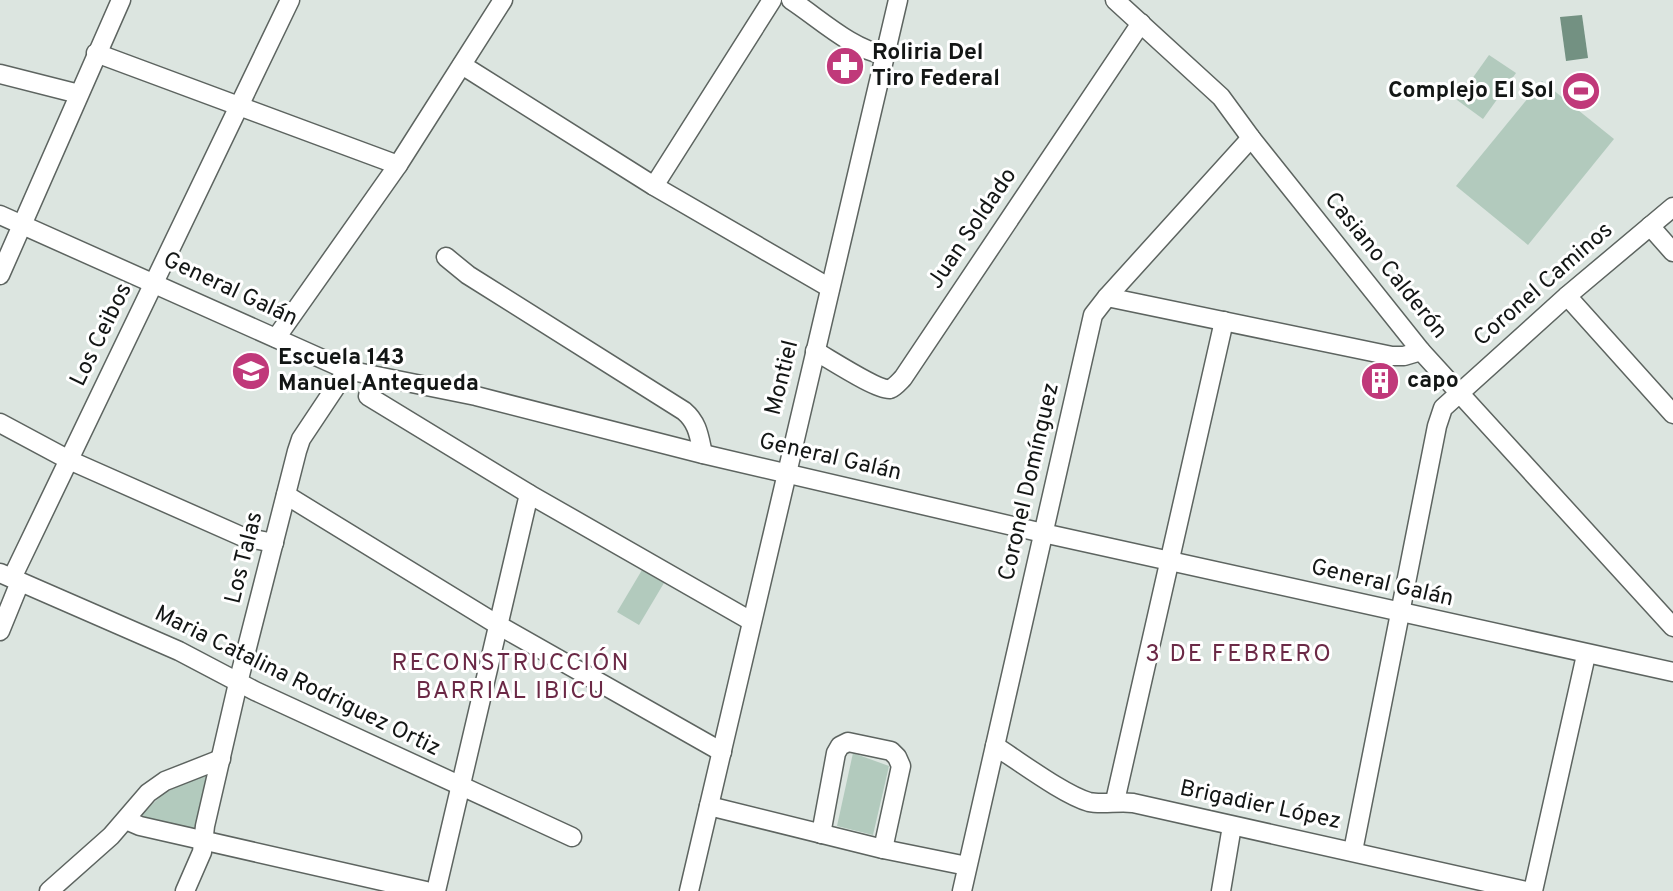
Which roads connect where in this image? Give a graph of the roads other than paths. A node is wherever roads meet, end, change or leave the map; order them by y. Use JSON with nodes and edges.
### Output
{"nodes":[{"id":1,"x":121,"y":0,"type":"edge"},
{"id":2,"x":290,"y":0,"type":"edge"},
{"id":3,"x":503,"y":0,"type":"edge"},
{"id":4,"x":772,"y":0,"type":"edge"},
{"id":5,"x":791,"y":0,"type":"edge"},
{"id":6,"x":898,"y":0,"type":"edge"},
{"id":7,"x":1115,"y":0,"type":"edge"},
{"id":8,"x":1141,"y":23,"type":"junction"},
{"id":9,"x":96,"y":52,"type":"junction"},
{"id":10,"x":885,"y":55,"type":"junction"},
{"id":11,"x":462,"y":65,"type":"junction"},
{"id":12,"x":0,"y":74,"type":"edge"},
{"id":13,"x":79,"y":94,"type":"junction"},
{"id":14,"x":240,"y":106,"type":"junction"},
{"id":15,"x":1251,"y":138,"type":"junction"},
{"id":16,"x":398,"y":165,"type":"junction"},
{"id":17,"x":654,"y":186,"type":"junction"},
{"id":18,"x":1673,"y":207,"type":"edge"},
{"id":19,"x":0,"y":215,"type":"edge"},
{"id":20,"x":23,"y":223,"type":"junction"},
{"id":21,"x":1650,"y":226,"type":"junction"},
{"id":22,"x":1673,"y":252,"type":"edge"},
{"id":23,"x":446,"y":257,"type":"dead end"},
{"id":24,"x":0,"y":275,"type":"edge"},
{"id":25,"x":154,"y":283,"type":"junction"},
{"id":26,"x":830,"y":288,"type":"junction"},
{"id":27,"x":1567,"y":296,"type":"junction"},
{"id":28,"x":1107,"y":298,"type":"junction"},
{"id":29,"x":1224,"y":321,"type":"junction"},
{"id":30,"x":276,"y":338,"type":"junction"},
{"id":31,"x":815,"y":351,"type":"junction"},
{"id":32,"x":1421,"y":351,"type":"junction"},
{"id":33,"x":347,"y":370,"type":"junction"},
{"id":34,"x":1459,"y":393,"type":"junction"},
{"id":35,"x":368,"y":396,"type":"dead end"},
{"id":36,"x":1673,"y":414,"type":"edge"},
{"id":37,"x":0,"y":423,"type":"edge"},
{"id":38,"x":703,"y":454,"type":"junction"},
{"id":39,"x":69,"y":460,"type":"junction"},
{"id":40,"x":786,"y":473,"type":"junction"},
{"id":41,"x":529,"y":494,"type":"junction"},
{"id":42,"x":286,"y":495,"type":"junction"},
{"id":43,"x":1043,"y":533,"type":"junction"},
{"id":44,"x":274,"y":543,"type":"junction"},
{"id":45,"x":1170,"y":561,"type":"junction"},
{"id":46,"x":10,"y":578,"type":"edge"},
{"id":47,"x":1401,"y":613,"type":"junction"},
{"id":48,"x":751,"y":621,"type":"junction"},
{"id":49,"x":498,"y":625,"type":"junction"},
{"id":50,"x":1673,"y":627,"type":"edge"},
{"id":51,"x":0,"y":631,"type":"edge"},
{"id":52,"x":1586,"y":655,"type":"junction"},
{"id":53,"x":1671,"y":671,"type":"edge"},
{"id":54,"x":238,"y":683,"type":"junction"},
{"id":55,"x":995,"y":746,"type":"junction"},
{"id":56,"x":722,"y":752,"type":"junction"},
{"id":57,"x":221,"y":759,"type":"junction"},
{"id":58,"x":459,"y":787,"type":"junction"},
{"id":59,"x":1115,"y":801,"type":"junction"},
{"id":60,"x":709,"y":806,"type":"junction"},
{"id":61,"x":126,"y":820,"type":"junction"},
{"id":62,"x":1232,"y":826,"type":"junction"},
{"id":63,"x":821,"y":834,"type":"junction"},
{"id":64,"x":572,"y":837,"type":"dead end"},
{"id":65,"x":204,"y":841,"type":"junction"},
{"id":66,"x":883,"y":849,"type":"junction"},
{"id":67,"x":1353,"y":852,"type":"junction"},
{"id":68,"x":967,"y":866,"type":"junction"},
{"id":69,"x":49,"y":891,"type":"edge"},
{"id":70,"x":185,"y":891,"type":"edge"},
{"id":71,"x":426,"y":891,"type":"edge"},
{"id":72,"x":436,"y":891,"type":"edge"},
{"id":73,"x":690,"y":891,"type":"edge"},
{"id":74,"x":961,"y":891,"type":"edge"},
{"id":75,"x":1221,"y":891,"type":"edge"},
{"id":76,"x":1526,"y":891,"type":"edge"},
{"id":77,"x":1533,"y":891,"type":"edge"}],
"edges":[{"from":1,"to":9,"type":"street"},
{"from":2,"to":14,"type":"street","name":"Los Ceibos"},
{"from":3,"to":11,"type":"street"},
{"from":4,"to":17,"type":"street"},
{"from":5,"to":10,"type":"street"},
{"from":6,"to":10,"type":"street","name":"Montiel"},
{"from":7,"to":8,"type":"street","name":"Casiano Calderón"},
{"from":8,"to":15,"type":"street","name":"Casiano Calderón"},
{"from":8,"to":31,"type":"street","name":"Juan Soldado"},
{"from":9,"to":13,"type":"street"},
{"from":9,"to":14,"type":"street"},
{"from":10,"to":26,"type":"street","name":"Montiel"},
{"from":11,"to":16,"type":"street"},
{"from":11,"to":17,"type":"street"},
{"from":12,"to":13,"type":"street"},
{"from":13,"to":20,"type":"street"},
{"from":14,"to":16,"type":"street"},
{"from":14,"to":25,"type":"street","name":"Los Ceibos"},
{"from":15,"to":28,"type":"street","name":"Coronel Domínguez"},
{"from":15,"to":32,"type":"street","name":"Casiano Calderón"},
{"from":16,"to":30,"type":"street"},
{"from":17,"to":26,"type":"street"},
{"from":18,"to":21,"type":"street","name":"Coronel Caminos"},
{"from":19,"to":20,"type":"street","name":"General Galán"},
{"from":20,"to":24,"type":"street"},
{"from":20,"to":25,"type":"street","name":"General Galán"},
{"from":21,"to":22,"type":"street"},
{"from":21,"to":27,"type":"street","name":"Coronel Caminos"},
{"from":23,"to":38,"type":"street"},
{"from":25,"to":30,"type":"street","name":"General Galán"},
{"from":25,"to":39,"type":"street","name":"Los Ceibos"},
{"from":26,"to":31,"type":"street","name":"Montiel"},
{"from":27,"to":34,"type":"street","name":"Coronel Caminos"},
{"from":27,"to":36,"type":"street"},
{"from":28,"to":29,"type":"street"},
{"from":28,"to":43,"type":"street","name":"Coronel Domínguez"},
{"from":29,"to":32,"type":"street"},
{"from":29,"to":45,"type":"street"},
{"from":30,"to":33,"type":"street","name":"General Galán"},
{"from":31,"to":40,"type":"street","name":"Montiel"},
{"from":32,"to":34,"type":"street","name":"Casiano Calderón"},
{"from":33,"to":38,"type":"street","name":"General Galán"},
{"from":33,"to":42,"type":"street","name":"Los Talas"},
{"from":34,"to":47,"type":"street","name":"Coronel Caminos"},
{"from":34,"to":50,"type":"street","name":"Casiano Calderón"},
{"from":35,"to":41,"type":"street"},
{"from":37,"to":39,"type":"street"},
{"from":38,"to":40,"type":"street","name":"General Galán"},
{"from":39,"to":44,"type":"street"},
{"from":39,"to":46,"type":"street","name":"Los Ceibos"},
{"from":40,"to":43,"type":"street","name":"General Galán"},
{"from":40,"to":48,"type":"street","name":"Montiel"},
{"from":41,"to":48,"type":"street"},
{"from":41,"to":49,"type":"street"},
{"from":42,"to":44,"type":"street","name":"Los Talas"},
{"from":42,"to":49,"type":"street"},
{"from":43,"to":45,"type":"street","name":"General Galán"},
{"from":43,"to":55,"type":"street","name":"Coronel Domínguez"},
{"from":44,"to":54,"type":"street","name":"Los Talas"},
{"from":45,"to":47,"type":"street","name":"General Galán"},
{"from":45,"to":59,"type":"street"},
{"from":46,"to":51,"type":"street","name":"Los Ceibos"},
{"from":46,"to":54,"type":"street","name":"Maria Catalina Rodriguez Ortiz"},
{"from":47,"to":52,"type":"street","name":"General Galán"},
{"from":47,"to":67,"type":"street","name":"Coronel Caminos"},
{"from":48,"to":56,"type":"street","name":"Montiel"},
{"from":49,"to":56,"type":"street"},
{"from":49,"to":58,"type":"street"},
{"from":52,"to":53,"type":"street","name":"General Galán"},
{"from":52,"to":77,"type":"street"},
{"from":54,"to":57,"type":"street","name":"Los Talas"},
{"from":54,"to":58,"type":"street","name":"Maria Catalina Rodriguez Ortiz"},
{"from":55,"to":59,"type":"street","name":"Brigadier López"},
{"from":55,"to":68,"type":"street","name":"Coronel Domínguez"},
{"from":56,"to":60,"type":"street","name":"Montiel"},
{"from":57,"to":61,"type":"street"},
{"from":57,"to":65,"type":"street","name":"Los Talas"},
{"from":58,"to":64,"type":"street","name":"Maria Catalina Rodriguez Ortiz"},
{"from":58,"to":72,"type":"street"},
{"from":59,"to":62,"type":"street","name":"Brigadier López"},
{"from":60,"to":63,"type":"street"},
{"from":60,"to":73,"type":"street","name":"Montiel"},
{"from":61,"to":65,"type":"street"},
{"from":61,"to":69,"type":"street"},
{"from":62,"to":67,"type":"street","name":"Brigadier López"},
{"from":62,"to":75,"type":"street"},
{"from":63,"to":66,"type":"street"},
{"from":63,"to":66,"type":"street"},
{"from":65,"to":70,"type":"street","name":"Los Talas"},
{"from":65,"to":71,"type":"street"},
{"from":66,"to":68,"type":"street"},
{"from":67,"to":76,"type":"street","name":"Brigadier López"},
{"from":68,"to":74,"type":"street","name":"Coronel Domínguez"}]}
